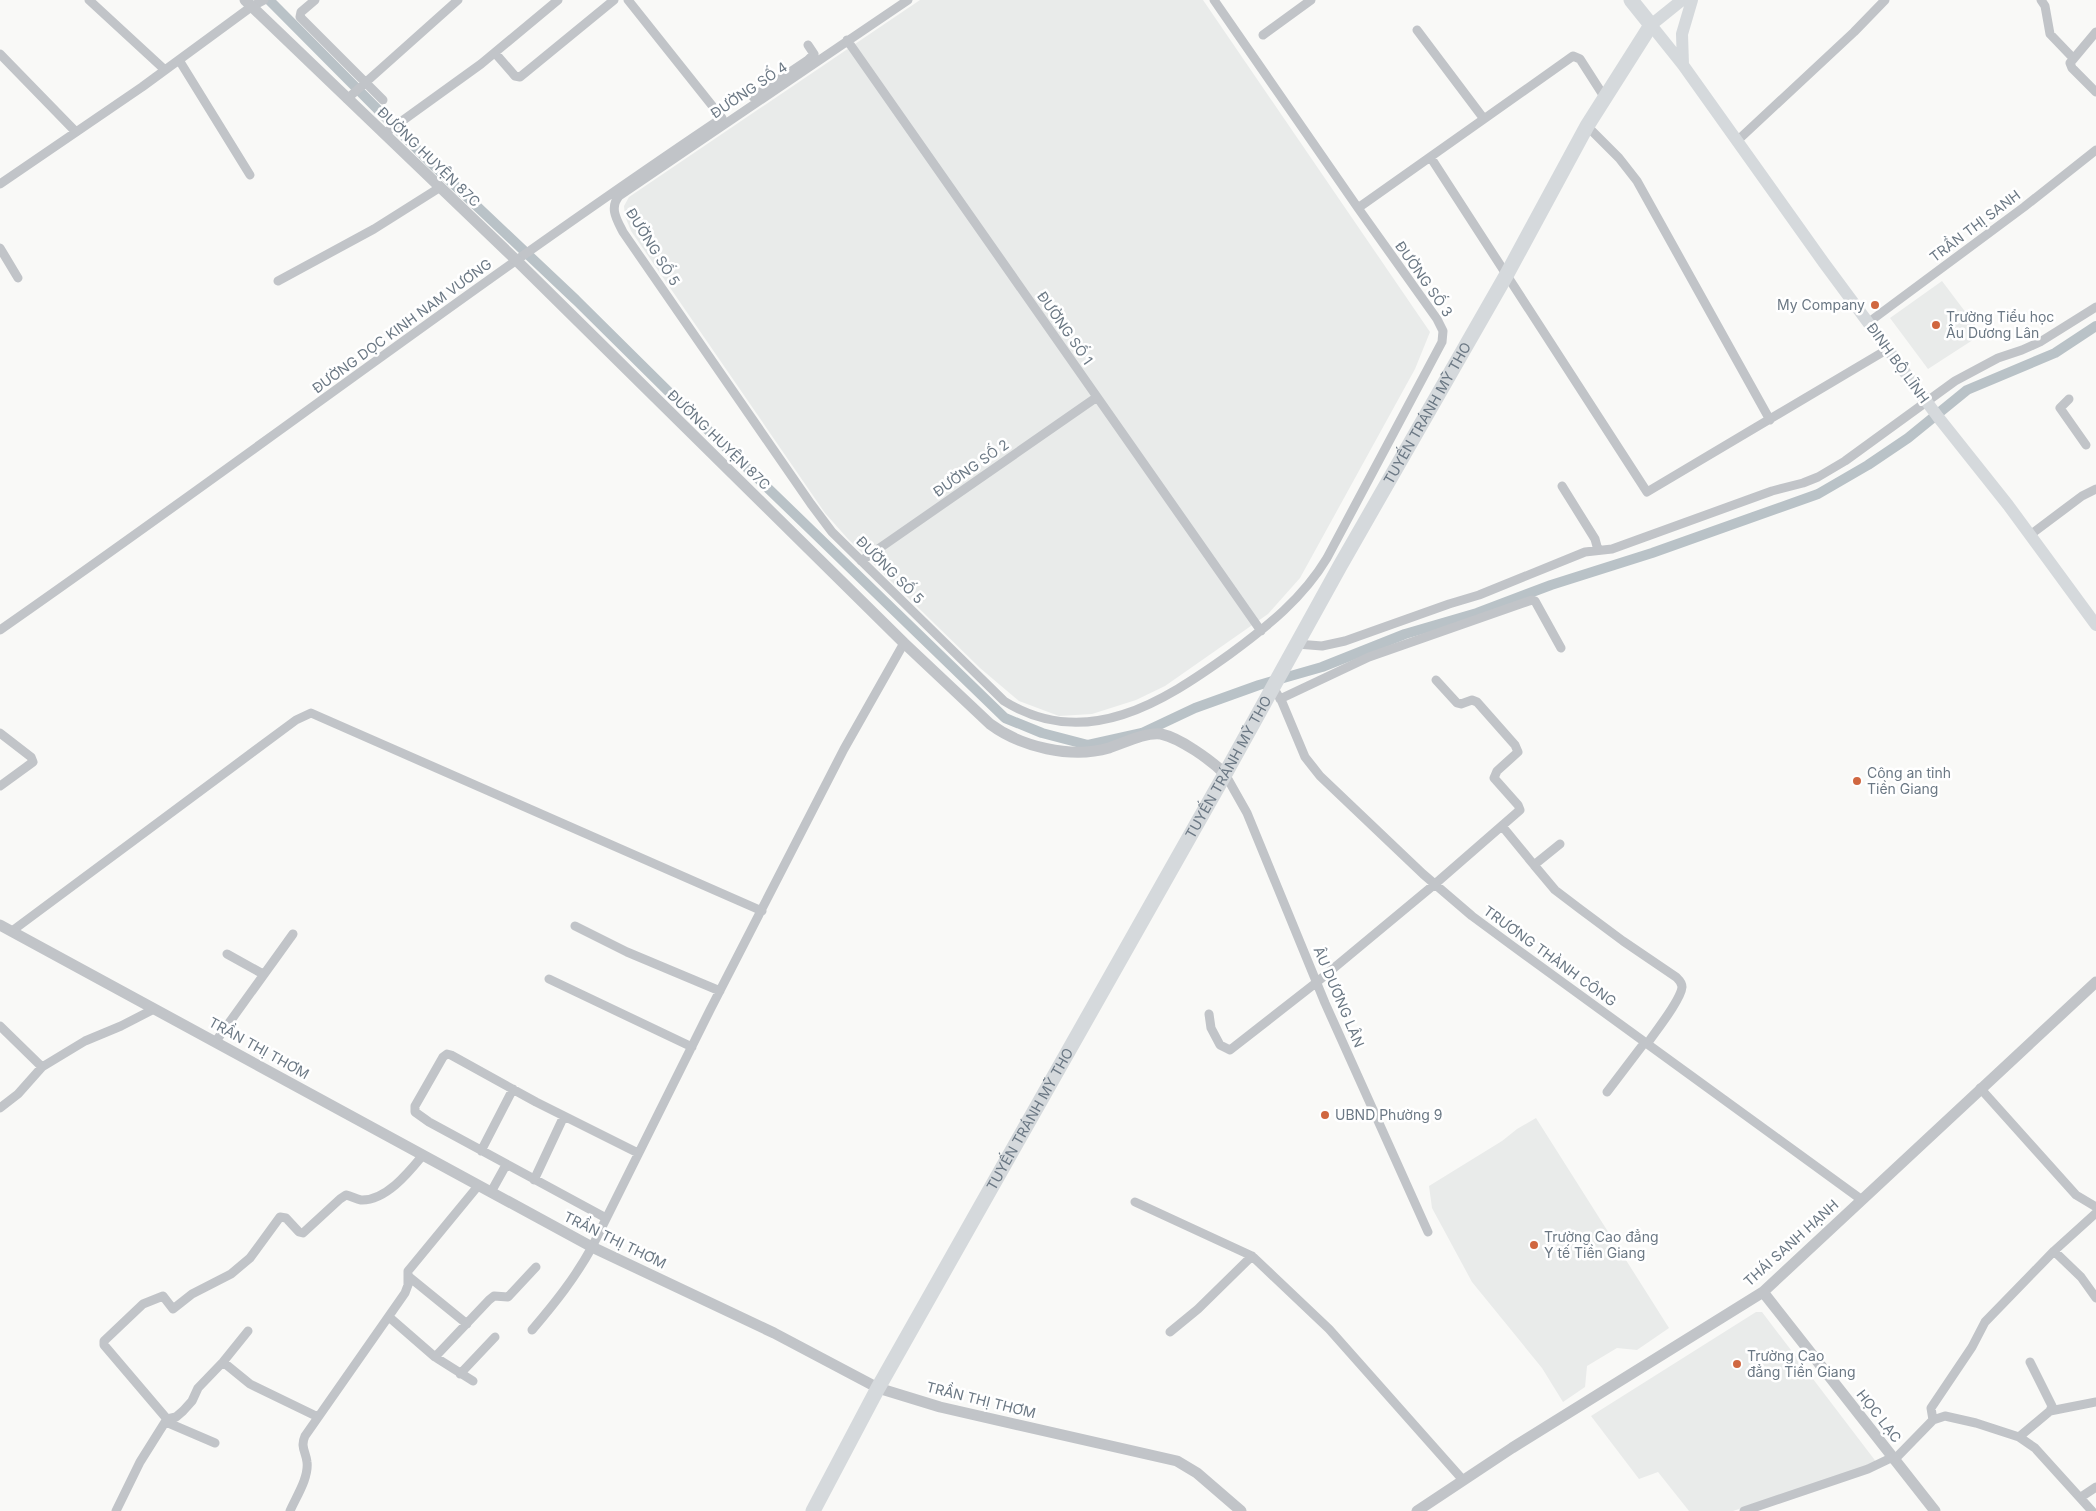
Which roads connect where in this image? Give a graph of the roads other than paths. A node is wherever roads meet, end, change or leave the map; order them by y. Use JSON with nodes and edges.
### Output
{"nodes":[{"id":1,"x":89,"y":0,"type":"edge"},
{"id":2,"x":315,"y":0,"type":"edge"},
{"id":3,"x":458,"y":0,"type":"edge"},
{"id":4,"x":558,"y":0,"type":"edge"},
{"id":5,"x":614,"y":0,"type":"edge"},
{"id":6,"x":628,"y":0,"type":"edge"},
{"id":7,"x":908,"y":0,"type":"edge"},
{"id":8,"x":1214,"y":0,"type":"edge"},
{"id":9,"x":1311,"y":0,"type":"edge"},
{"id":10,"x":1631,"y":0,"type":"edge"},
{"id":11,"x":1682,"y":0,"type":"edge"},
{"id":12,"x":1692,"y":0,"type":"edge"},
{"id":13,"x":1885,"y":0,"type":"edge"},
{"id":14,"x":2041,"y":0,"type":"edge"},
{"id":15,"x":255,"y":2,"type":"edge"},
{"id":16,"x":1650,"y":25,"type":"junction"},
{"id":17,"x":1417,"y":30,"type":"dead end"},
{"id":18,"x":2096,"y":32,"type":"edge"},
{"id":19,"x":1263,"y":35,"type":"dead end"},
{"id":20,"x":847,"y":40,"type":"junction"},
{"id":21,"x":808,"y":45,"type":"dead end"},
{"id":22,"x":495,"y":53,"type":"junction"},
{"id":23,"x":0,"y":54,"type":"edge"},
{"id":24,"x":2073,"y":58,"type":"junction"},
{"id":25,"x":179,"y":60,"type":"junction"},
{"id":26,"x":1683,"y":65,"type":"junction"},
{"id":27,"x":165,"y":70,"type":"junction"},
{"id":28,"x":363,"y":84,"type":"junction"},
{"id":29,"x":2096,"y":92,"type":"edge"},
{"id":30,"x":350,"y":97,"type":"junction"},
{"id":31,"x":1605,"y":98,"type":"junction"},
{"id":32,"x":383,"y":100,"type":"dead end"},
{"id":33,"x":722,"y":118,"type":"junction"},
{"id":34,"x":1484,"y":119,"type":"junction"},
{"id":35,"x":1587,"y":126,"type":"junction"},
{"id":36,"x":75,"y":131,"type":"junction"},
{"id":37,"x":387,"y":132,"type":"junction"},
{"id":38,"x":1737,"y":141,"type":"junction"},
{"id":39,"x":2096,"y":150,"type":"edge"},
{"id":40,"x":1432,"y":158,"type":"junction"},
{"id":41,"x":250,"y":175,"type":"dead end"},
{"id":42,"x":0,"y":184,"type":"edge"},
{"id":43,"x":440,"y":188,"type":"junction"},
{"id":44,"x":1358,"y":208,"type":"junction"},
{"id":45,"x":613,"y":209,"type":"joint"},
{"id":46,"x":0,"y":248,"type":"edge"},
{"id":47,"x":519,"y":258,"type":"junction"},
{"id":48,"x":1507,"y":274,"type":"junction"},
{"id":49,"x":18,"y":278,"type":"dead end"},
{"id":50,"x":278,"y":281,"type":"dead end"},
{"id":51,"x":2096,"y":307,"type":"edge"},
{"id":52,"x":1869,"y":322,"type":"junction"},
{"id":53,"x":1888,"y":349,"type":"junction"},
{"id":54,"x":1427,"y":393,"type":"junction"},
{"id":55,"x":1096,"y":397,"type":"junction"},
{"id":56,"x":2068,"y":399,"type":"dead end"},
{"id":57,"x":1928,"y":404,"type":"junction"},
{"id":58,"x":1770,"y":420,"type":"junction"},
{"id":59,"x":2086,"y":445,"type":"dead end"},
{"id":60,"x":1562,"y":486,"type":"dead end"},
{"id":61,"x":2096,"y":489,"type":"edge"},
{"id":62,"x":2030,"y":535,"type":"junction"},
{"id":63,"x":1598,"y":550,"type":"junction"},
{"id":64,"x":1327,"y":558,"type":"junction"},
{"id":65,"x":861,"y":561,"type":"junction"},
{"id":66,"x":1340,"y":566,"type":"junction"},
{"id":67,"x":2096,"y":625,"type":"edge"},
{"id":68,"x":0,"y":630,"type":"edge"},
{"id":69,"x":1261,"y":631,"type":"junction"},
{"id":70,"x":904,"y":643,"type":"junction"},
{"id":71,"x":1295,"y":647,"type":"junction"},
{"id":72,"x":1561,"y":648,"type":"dead end"},
{"id":73,"x":1436,"y":680,"type":"dead end"},
{"id":74,"x":1276,"y":689,"type":"junction"},
{"id":75,"x":0,"y":733,"type":"edge"},
{"id":76,"x":1225,"y":774,"type":"junction"},
{"id":77,"x":0,"y":786,"type":"edge"},
{"id":78,"x":1502,"y":826,"type":"junction"},
{"id":79,"x":1560,"y":844,"type":"dead end"},
{"id":80,"x":1534,"y":865,"type":"junction"},
{"id":81,"x":1435,"y":884,"type":"junction"},
{"id":82,"x":762,"y":911,"type":"junction"},
{"id":83,"x":0,"y":925,"type":"edge"},
{"id":84,"x":575,"y":926,"type":"dead end"},
{"id":85,"x":12,"y":931,"type":"junction"},
{"id":86,"x":293,"y":934,"type":"dead end"},
{"id":87,"x":227,"y":954,"type":"dead end"},
{"id":88,"x":263,"y":974,"type":"junction"},
{"id":89,"x":549,"y":979,"type":"dead end"},
{"id":90,"x":1317,"y":982,"type":"junction"},
{"id":91,"x":2096,"y":982,"type":"edge"},
{"id":92,"x":720,"y":991,"type":"junction"},
{"id":93,"x":154,"y":1009,"type":"junction"},
{"id":94,"x":1209,"y":1014,"type":"dead end"},
{"id":95,"x":0,"y":1026,"type":"edge"},
{"id":96,"x":216,"y":1041,"type":"junction"},
{"id":97,"x":1646,"y":1043,"type":"junction"},
{"id":98,"x":692,"y":1047,"type":"junction"},
{"id":99,"x":42,"y":1067,"type":"junction"},
{"id":100,"x":1980,"y":1088,"type":"junction"},
{"id":101,"x":513,"y":1089,"type":"junction"},
{"id":102,"x":1607,"y":1092,"type":"dead end"},
{"id":103,"x":0,"y":1108,"type":"edge"},
{"id":104,"x":564,"y":1116,"type":"junction"},
{"id":105,"x":481,"y":1151,"type":"junction"},
{"id":106,"x":638,"y":1153,"type":"junction"},
{"id":107,"x":423,"y":1155,"type":"junction"},
{"id":108,"x":504,"y":1167,"type":"junction"},
{"id":109,"x":534,"y":1180,"type":"junction"},
{"id":110,"x":478,"y":1186,"type":"junction"},
{"id":111,"x":492,"y":1190,"type":"junction"},
{"id":112,"x":1862,"y":1200,"type":"junction"},
{"id":113,"x":1135,"y":1202,"type":"dead end"},
{"id":114,"x":2096,"y":1207,"type":"edge"},
{"id":115,"x":2096,"y":1213,"type":"edge"},
{"id":116,"x":606,"y":1218,"type":"junction"},
{"id":117,"x":1428,"y":1232,"type":"dead end"},
{"id":118,"x":593,"y":1244,"type":"junction"},
{"id":119,"x":2054,"y":1251,"type":"junction"},
{"id":120,"x":1252,"y":1256,"type":"junction"},
{"id":121,"x":536,"y":1267,"type":"dead end"},
{"id":122,"x":408,"y":1276,"type":"junction"},
{"id":123,"x":1763,"y":1292,"type":"junction"},
{"id":124,"x":2096,"y":1298,"type":"edge"},
{"id":125,"x":389,"y":1317,"type":"junction"},
{"id":126,"x":467,"y":1324,"type":"junction"},
{"id":127,"x":532,"y":1330,"type":"dead end"},
{"id":128,"x":248,"y":1331,"type":"dead end"},
{"id":129,"x":1170,"y":1332,"type":"dead end"},
{"id":130,"x":495,"y":1337,"type":"dead end"},
{"id":131,"x":435,"y":1357,"type":"junction"},
{"id":132,"x":222,"y":1362,"type":"junction"},
{"id":133,"x":2030,"y":1362,"type":"dead end"},
{"id":134,"x":460,"y":1374,"type":"junction"},
{"id":135,"x":473,"y":1381,"type":"dead end"},
{"id":136,"x":878,"y":1388,"type":"junction"},
{"id":137,"x":2096,"y":1402,"type":"edge"},
{"id":138,"x":2050,"y":1411,"type":"junction"},
{"id":139,"x":318,"y":1417,"type":"junction"},
{"id":140,"x":166,"y":1420,"type":"junction"},
{"id":141,"x":1933,"y":1420,"type":"junction"},
{"id":142,"x":2020,"y":1437,"type":"junction"},
{"id":143,"x":215,"y":1443,"type":"dead end"},
{"id":144,"x":1893,"y":1459,"type":"junction"},
{"id":145,"x":1463,"y":1480,"type":"junction"},
{"id":146,"x":2096,"y":1487,"type":"edge"},
{"id":147,"x":2081,"y":1497,"type":"junction"},
{"id":148,"x":116,"y":1511,"type":"edge"},
{"id":149,"x":290,"y":1511,"type":"edge"},
{"id":150,"x":813,"y":1511,"type":"edge"},
{"id":151,"x":1241,"y":1511,"type":"edge"},
{"id":152,"x":1417,"y":1511,"type":"edge"},
{"id":153,"x":1744,"y":1511,"type":"edge"},
{"id":154,"x":1935,"y":1511,"type":"edge"},
{"id":155,"x":2092,"y":1511,"type":"edge"}],
"edges":[{"from":1,"to":27,"type":"street"},
{"from":2,"to":28,"type":"street"},
{"from":3,"to":28,"type":"street"},
{"from":4,"to":22,"type":"street"},
{"from":5,"to":22,"type":"street"},
{"from":6,"to":33,"type":"street"},
{"from":7,"to":20,"type":"street","name":"ĐƯỜNG SỐ 4"},
{"from":8,"to":44,"type":"street","name":"ĐƯỜNG SỐ 3"},
{"from":9,"to":19,"type":"street"},
{"from":10,"to":16,"type":"highway"},
{"from":11,"to":16,"type":"main road"},
{"from":12,"to":26,"type":"main road"},
{"from":13,"to":38,"type":"street"},
{"from":14,"to":24,"type":"street"},
{"from":15,"to":25,"type":"street"},
{"from":15,"to":30,"type":"street","name":"ĐƯỜNG HUYỆN 87C"},
{"from":16,"to":26,"type":"main road","name":"ĐINH BỘ LĨNH"},
{"from":16,"to":31,"type":"highway","name":"TUYẾN TRÁNH MỸ THO"},
{"from":17,"to":34,"type":"street"},
{"from":18,"to":24,"type":"street"},
{"from":20,"to":45,"type":"street","name":"ĐƯỜNG SỐ 4"},
{"from":20,"to":55,"type":"street","name":"ĐƯỜNG SỐ 1"},
{"from":21,"to":33,"type":"street","name":"ĐƯỜNG DỌC KINH NAM VƯƠNG"},
{"from":22,"to":37,"type":"street"},
{"from":23,"to":36,"type":"street"},
{"from":24,"to":29,"type":"street"},
{"from":25,"to":27,"type":"street"},
{"from":25,"to":41,"type":"street"},
{"from":26,"to":38,"type":"main road","name":"ĐINH BỘ LĨNH"},
{"from":27,"to":36,"type":"street"},
{"from":28,"to":30,"type":"street"},
{"from":28,"to":32,"type":"street"},
{"from":30,"to":37,"type":"street","name":"ĐƯỜNG HUYỆN 87C"},
{"from":31,"to":34,"type":"street"},
{"from":31,"to":35,"type":"highway","name":"TUYẾN TRÁNH MỸ THO"},
{"from":33,"to":47,"type":"street","name":"ĐƯỜNG DỌC KINH NAM VƯƠNG"},
{"from":34,"to":40,"type":"street"},
{"from":35,"to":48,"type":"highway","name":"TUYẾN TRÁNH MỸ THO"},
{"from":35,"to":58,"type":"street"},
{"from":36,"to":42,"type":"street"},
{"from":37,"to":43,"type":"street","name":"ĐƯỜNG HUYỆN 87C"},
{"from":38,"to":52,"type":"main road","name":"ĐINH BỘ LĨNH"},
{"from":39,"to":52,"type":"street","name":"TRẦN THỊ SANH"},
{"from":40,"to":44,"type":"street"},
{"from":40,"to":48,"type":"street"},
{"from":43,"to":47,"type":"street","name":"ĐƯỜNG HUYỆN 87C"},
{"from":43,"to":50,"type":"street"},
{"from":44,"to":54,"type":"street","name":"ĐƯỜNG SỐ 3"},
{"from":45,"to":65,"type":"street","name":"ĐƯỜNG SỐ 5"},
{"from":46,"to":49,"type":"street"},
{"from":47,"to":68,"type":"street","name":"ĐƯỜNG DỌC KINH NAM VƯƠNG"},
{"from":47,"to":70,"type":"street","name":"ĐƯỜNG HUYỆN 87C"},
{"from":48,"to":54,"type":"highway","name":"TUYẾN TRÁNH MỸ THO"},
{"from":48,"to":58,"type":"street"},
{"from":51,"to":57,"type":"street"},
{"from":52,"to":53,"type":"main road","name":"ĐINH BỘ LĨNH"},
{"from":53,"to":57,"type":"main road","name":"ĐINH BỘ LĨNH"},
{"from":53,"to":58,"type":"street"},
{"from":54,"to":64,"type":"street","name":"ĐƯỜNG SỐ 3"},
{"from":54,"to":66,"type":"highway","name":"TUYẾN TRÁNH MỸ THO"},
{"from":55,"to":65,"type":"street","name":"ĐƯỜNG SỐ 2"},
{"from":55,"to":69,"type":"street","name":"ĐƯỜNG SỐ 1"},
{"from":56,"to":59,"type":"street"},
{"from":57,"to":62,"type":"main road","name":"ĐINH BỘ LĨNH"},
{"from":57,"to":63,"type":"street"},
{"from":60,"to":63,"type":"street"},
{"from":61,"to":62,"type":"street"},
{"from":62,"to":67,"type":"main road","name":"ĐINH BỘ LĨNH"},
{"from":63,"to":71,"type":"street"},
{"from":64,"to":66,"type":"street"},
{"from":64,"to":69,"type":"street","name":"ĐƯỜNG SỐ 3"},
{"from":65,"to":69,"type":"street","name":"ĐƯỜNG SỐ 5"},
{"from":66,"to":71,"type":"highway","name":"TUYẾN TRÁNH MỸ THO"},
{"from":70,"to":76,"type":"street","name":"ĐƯỜNG HUYỆN 87C"},
{"from":70,"to":82,"type":"street"},
{"from":71,"to":74,"type":"highway","name":"TUYẾN TRÁNH MỸ THO"},
{"from":72,"to":74,"type":"street"},
{"from":73,"to":78,"type":"street"},
{"from":74,"to":76,"type":"highway","name":"TUYẾN TRÁNH MỸ THO"},
{"from":74,"to":81,"type":"street","name":"TRƯƠNG THÀNH CÔNG"},
{"from":75,"to":77,"type":"street"},
{"from":76,"to":90,"type":"street","name":"ÂU DƯƠNG LÂN"},
{"from":76,"to":136,"type":"highway","name":"TUYẾN TRÁNH MỸ THO"},
{"from":78,"to":80,"type":"street"},
{"from":78,"to":81,"type":"street"},
{"from":79,"to":80,"type":"street"},
{"from":80,"to":97,"type":"street"},
{"from":81,"to":90,"type":"street"},
{"from":81,"to":97,"type":"street","name":"TRƯƠNG THÀNH CÔNG"},
{"from":82,"to":85,"type":"street"},
{"from":82,"to":92,"type":"street"},
{"from":83,"to":85,"type":"street","name":"TRẦN THỊ THƠM"},
{"from":84,"to":92,"type":"street"},
{"from":85,"to":93,"type":"street","name":"TRẦN THỊ THƠM"},
{"from":86,"to":88,"type":"street"},
{"from":87,"to":88,"type":"street"},
{"from":88,"to":96,"type":"street"},
{"from":89,"to":98,"type":"street"},
{"from":90,"to":94,"type":"street"},
{"from":90,"to":117,"type":"street","name":"ÂU DƯƠNG LÂN"},
{"from":91,"to":100,"type":"street","name":"THÁI SANH HẠNH"},
{"from":92,"to":98,"type":"street"},
{"from":93,"to":96,"type":"street","name":"TRẦN THỊ THƠM"},
{"from":93,"to":99,"type":"street"},
{"from":95,"to":99,"type":"street"},
{"from":96,"to":107,"type":"street","name":"TRẦN THỊ THƠM"},
{"from":97,"to":102,"type":"street"},
{"from":97,"to":112,"type":"street","name":"TRƯƠNG THÀNH CÔNG"},
{"from":98,"to":106,"type":"street"},
{"from":99,"to":103,"type":"street"},
{"from":100,"to":112,"type":"street","name":"THÁI SANH HẠNH"},
{"from":100,"to":114,"type":"street"},
{"from":101,"to":104,"type":"street"},
{"from":101,"to":105,"type":"street"},
{"from":101,"to":105,"type":"street"},
{"from":104,"to":106,"type":"street"},
{"from":104,"to":109,"type":"street"},
{"from":105,"to":108,"type":"street"},
{"from":106,"to":116,"type":"street"},
{"from":107,"to":110,"type":"street","name":"TRẦN THỊ THƠM"},
{"from":107,"to":140,"type":"street"},
{"from":108,"to":109,"type":"street"},
{"from":108,"to":111,"type":"street"},
{"from":109,"to":116,"type":"street"},
{"from":110,"to":111,"type":"street","name":"TRẦN THỊ THƠM"},
{"from":110,"to":122,"type":"street"},
{"from":111,"to":118,"type":"street","name":"TRẦN THỊ THƠM"},
{"from":112,"to":123,"type":"street","name":"THÁI SANH HẠNH"},
{"from":113,"to":120,"type":"street"},
{"from":115,"to":119,"type":"street"},
{"from":116,"to":118,"type":"street"},
{"from":118,"to":127,"type":"street"},
{"from":118,"to":136,"type":"street","name":"TRẦN THỊ THƠM"},
{"from":119,"to":124,"type":"street"},
{"from":119,"to":141,"type":"street"},
{"from":120,"to":129,"type":"street"},
{"from":120,"to":145,"type":"street"},
{"from":121,"to":126,"type":"street"},
{"from":122,"to":125,"type":"street"},
{"from":122,"to":126,"type":"street"},
{"from":123,"to":144,"type":"street","name":"HỌC LẠC"},
{"from":123,"to":145,"type":"street","name":"THÁI SANH HẠNH"},
{"from":125,"to":131,"type":"street"},
{"from":125,"to":139,"type":"street"},
{"from":126,"to":131,"type":"street"},
{"from":128,"to":132,"type":"street"},
{"from":130,"to":134,"type":"street"},
{"from":131,"to":134,"type":"street"},
{"from":132,"to":139,"type":"street"},
{"from":132,"to":140,"type":"street"},
{"from":133,"to":138,"type":"street"},
{"from":134,"to":135,"type":"street"},
{"from":136,"to":150,"type":"highway","name":"TUYẾN TRÁNH MỸ THO"},
{"from":136,"to":151,"type":"street","name":"TRẦN THỊ THƠM"},
{"from":137,"to":138,"type":"street"},
{"from":138,"to":142,"type":"street"},
{"from":139,"to":149,"type":"street"},
{"from":140,"to":143,"type":"street"},
{"from":140,"to":148,"type":"street"},
{"from":141,"to":142,"type":"street"},
{"from":141,"to":144,"type":"street"},
{"from":142,"to":147,"type":"street"},
{"from":144,"to":153,"type":"street"},
{"from":144,"to":154,"type":"street","name":"HỌC LẠC"},
{"from":145,"to":152,"type":"street","name":"THÁI SANH HẠNH"},
{"from":146,"to":147,"type":"street"},
{"from":147,"to":155,"type":"street"}]}
